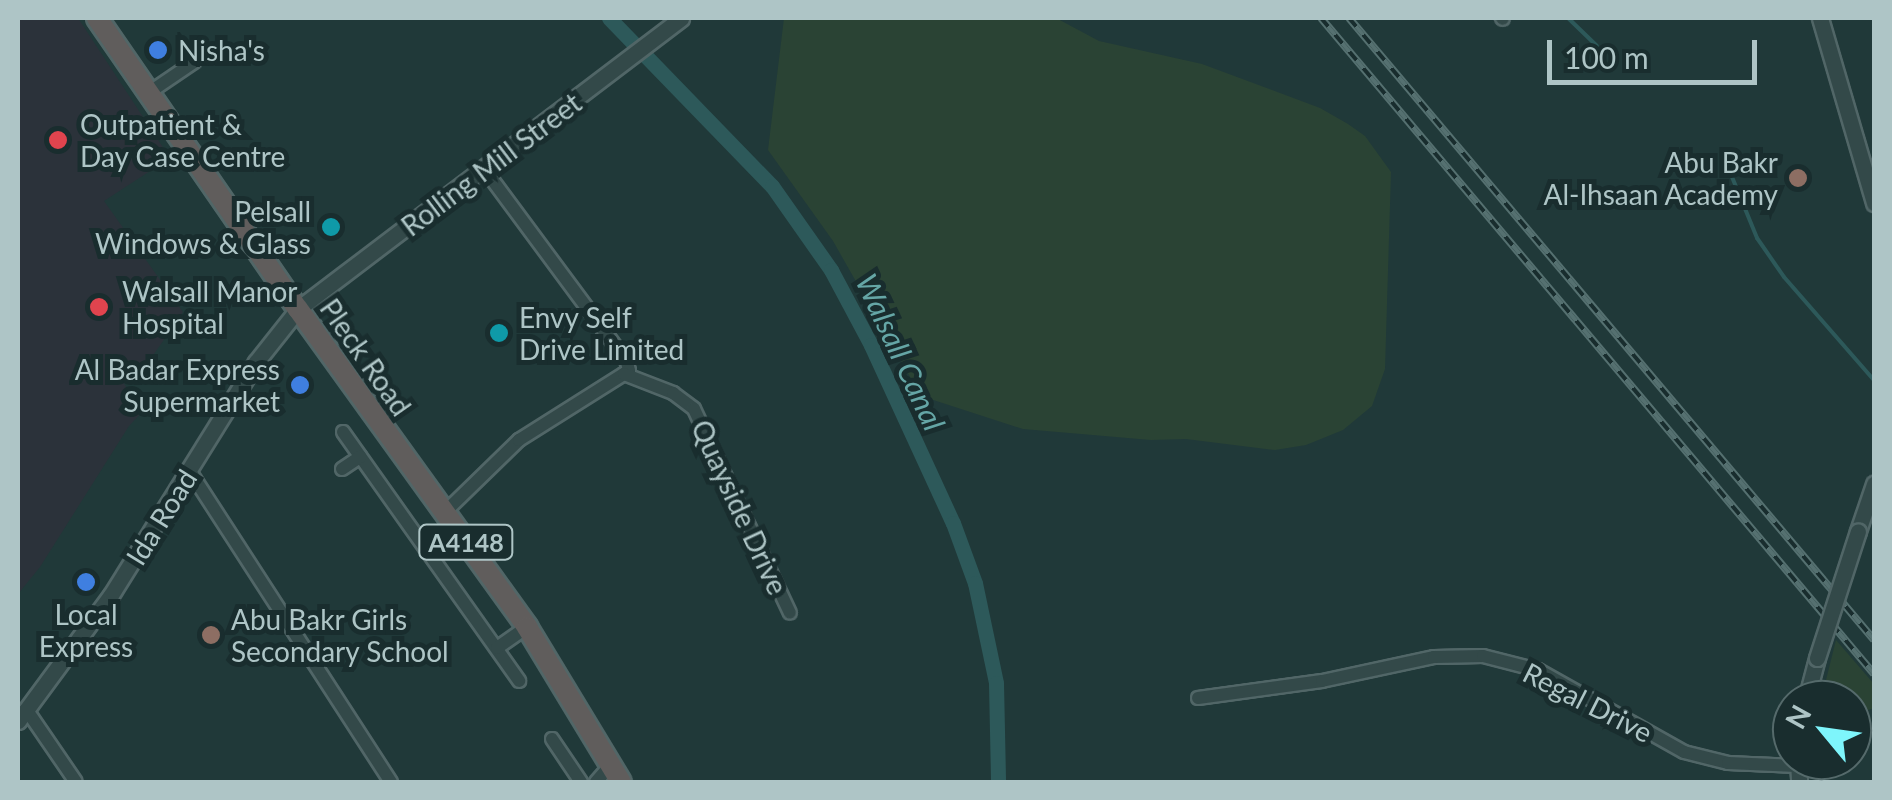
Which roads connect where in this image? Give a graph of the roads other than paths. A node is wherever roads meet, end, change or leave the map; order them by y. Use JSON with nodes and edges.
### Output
{"nodes":[{"id":1,"x":97,"y":18,"type":"edge"},
{"id":2,"x":681,"y":18,"type":"edge"},
{"id":3,"x":1820,"y":18,"type":"edge"},
{"id":4,"x":194,"y":62,"type":"dead end"},
{"id":5,"x":147,"y":94,"type":"junction"},
{"id":6,"x":485,"y":170,"type":"junction"},
{"id":7,"x":1874,"y":203,"type":"edge"},
{"id":8,"x":298,"y":309,"type":"junction"},
{"id":9,"x":624,"y":374,"type":"junction"},
{"id":10,"x":343,"y":432,"type":"dead end"},
{"id":11,"x":360,"y":457,"type":"junction"},
{"id":12,"x":342,"y":469,"type":"dead end"},
{"id":13,"x":189,"y":470,"type":"junction"},
{"id":14,"x":1874,"y":484,"type":"edge"},
{"id":15,"x":444,"y":513,"type":"junction"},
{"id":16,"x":790,"y":612,"type":"dead end"},
{"id":17,"x":527,"y":627,"type":"junction"},
{"id":18,"x":497,"y":648,"type":"junction"},
{"id":19,"x":1811,"y":680,"type":"edge"},
{"id":20,"x":519,"y":681,"type":"dead end"},
{"id":21,"x":1198,"y":698,"type":"dead end"},
{"id":22,"x":22,"y":715,"type":"edge"},
{"id":23,"x":552,"y":739,"type":"dead end"},
{"id":24,"x":1772,"y":767,"type":"edge"},
{"id":25,"x":609,"y":777,"type":"edge"},
{"id":26,"x":76,"y":782,"type":"edge"},
{"id":27,"x":391,"y":782,"type":"edge"},
{"id":28,"x":581,"y":782,"type":"edge"}],
"edges":[{"from":1,"to":5,"type":"highway","name":"Pleck Road","number":"A4148"},
{"from":2,"to":6,"type":"street","name":"Rolling Mill Street"},
{"from":3,"to":7,"type":"street"},
{"from":4,"to":5,"type":"street"},
{"from":5,"to":8,"type":"highway","name":"Pleck Road","number":"A4148"},
{"from":6,"to":8,"type":"street","name":"Rolling Mill Street"},
{"from":6,"to":9,"type":"street"},
{"from":8,"to":13,"type":"street","name":"Ida Road"},
{"from":8,"to":15,"type":"highway","name":"Pleck Road","number":"A4148"},
{"from":9,"to":15,"type":"street"},
{"from":9,"to":16,"type":"street","name":"Quayside Drive"},
{"from":10,"to":11,"type":"street"},
{"from":11,"to":12,"type":"street"},
{"from":11,"to":18,"type":"street"},
{"from":13,"to":22,"type":"street","name":"Ida Road"},
{"from":13,"to":27,"type":"street"},
{"from":14,"to":19,"type":"street","bridge":true},
{"from":15,"to":17,"type":"highway","name":"Pleck Road","number":"A4148"},
{"from":17,"to":18,"type":"street"},
{"from":17,"to":25,"type":"highway","name":"Pleck Road","number":"A4148"},
{"from":18,"to":20,"type":"street"},
{"from":21,"to":24,"type":"street","name":"Regal Drive"},
{"from":22,"to":26,"type":"street"},
{"from":23,"to":28,"type":"street"}]}
